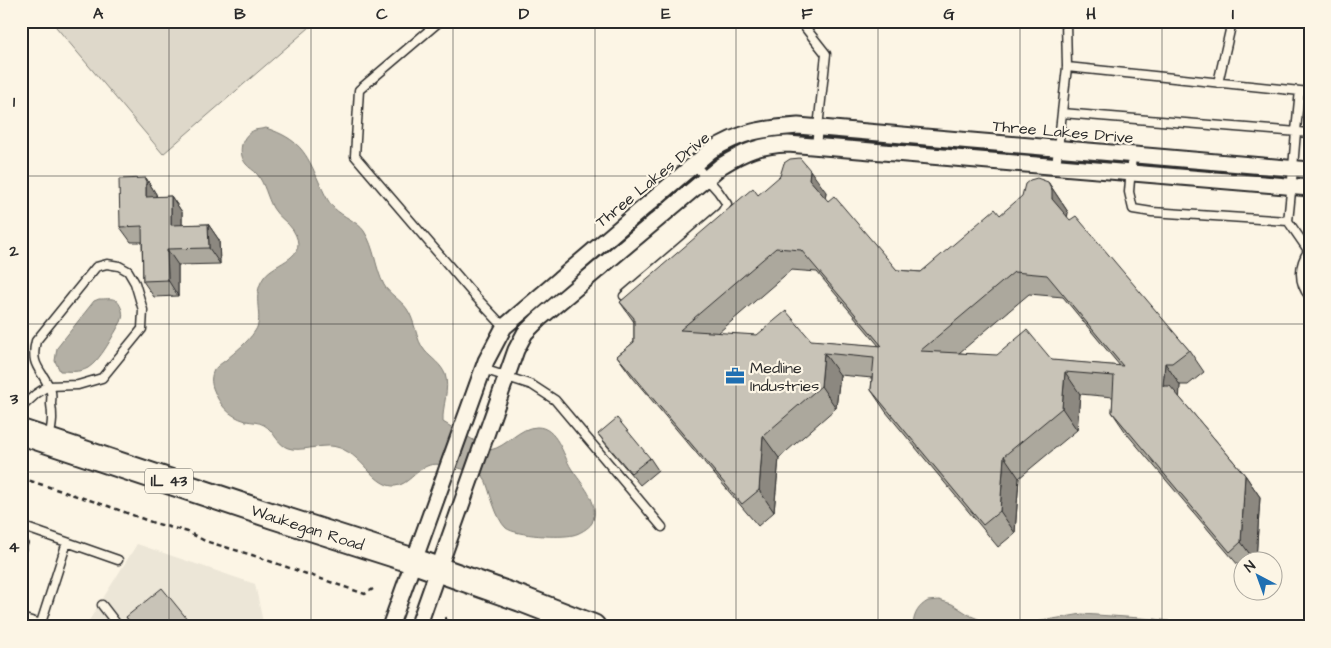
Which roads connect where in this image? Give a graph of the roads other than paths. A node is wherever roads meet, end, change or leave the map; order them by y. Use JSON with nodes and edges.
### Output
{"nodes":[{"id":1,"x":440,"y":21,"type":"edge"},
{"id":2,"x":800,"y":21,"type":"edge"},
{"id":3,"x":1066,"y":21,"type":"edge"},
{"id":4,"x":1237,"y":21,"type":"edge"},
{"id":5,"x":1067,"y":67,"type":"junction"},
{"id":6,"x":1218,"y":83,"type":"junction"},
{"id":7,"x":1300,"y":91,"type":"junction"},
{"id":8,"x":1310,"y":92,"type":"edge"},
{"id":9,"x":1062,"y":113,"type":"junction"},
{"id":10,"x":817,"y":128,"type":"junction"},
{"id":11,"x":1295,"y":132,"type":"junction"},
{"id":12,"x":1310,"y":133,"type":"edge"},
{"id":13,"x":816,"y":146,"type":"junction"},
{"id":14,"x":1058,"y":148,"type":"junction"},
{"id":15,"x":1132,"y":155,"type":"junction"},
{"id":16,"x":694,"y":164,"type":"junction"},
{"id":17,"x":1056,"y":167,"type":"junction"},
{"id":18,"x":1294,"y":168,"type":"junction"},
{"id":19,"x":1310,"y":170,"type":"edge"},
{"id":20,"x":1130,"y":173,"type":"junction"},
{"id":21,"x":707,"y":178,"type":"junction"},
{"id":22,"x":1292,"y":186,"type":"junction"},
{"id":23,"x":1310,"y":188,"type":"edge"},
{"id":24,"x":1288,"y":221,"type":"junction"},
{"id":25,"x":1309,"y":250,"type":"edge"},
{"id":26,"x":624,"y":296,"type":"edge"},
{"id":27,"x":1310,"y":297,"type":"edge"},
{"id":28,"x":504,"y":327,"type":"junction"},
{"id":29,"x":483,"y":369,"type":"junction"},
{"id":30,"x":506,"y":377,"type":"junction"},
{"id":31,"x":48,"y":386,"type":"junction"},
{"id":32,"x":21,"y":411,"type":"edge"},
{"id":33,"x":21,"y":432,"type":"edge"},
{"id":34,"x":49,"y":441,"type":"junction"},
{"id":35,"x":21,"y":526,"type":"edge"},
{"id":36,"x":662,"y":527,"type":"dead end"},
{"id":37,"x":67,"y":542,"type":"junction"},
{"id":38,"x":118,"y":560,"type":"dead end"},
{"id":39,"x":414,"y":561,"type":"junction"},
{"id":40,"x":440,"y":570,"type":"junction"},
{"id":41,"x":102,"y":605,"type":"dead end"},
{"id":42,"x":21,"y":618,"type":"edge"},
{"id":43,"x":41,"y":623,"type":"junction"},
{"id":44,"x":52,"y":627,"type":"edge"},
{"id":45,"x":119,"y":627,"type":"edge"},
{"id":46,"x":390,"y":627,"type":"edge"},
{"id":47,"x":418,"y":627,"type":"edge"},
{"id":48,"x":593,"y":627,"type":"edge"}],
"edges":[{"from":1,"to":28,"type":"lane"},
{"from":2,"to":10,"type":"lane"},
{"from":3,"to":5,"type":"lane"},
{"from":4,"to":6,"type":"lane"},
{"from":5,"to":6,"type":"lane"},
{"from":5,"to":9,"type":"lane"},
{"from":6,"to":7,"type":"lane"},
{"from":7,"to":8,"type":"lane"},
{"from":7,"to":11,"type":"lane"},
{"from":9,"to":11,"type":"lane"},
{"from":9,"to":14,"type":"lane"},
{"from":10,"to":13,"type":"lane"},
{"from":10,"to":14,"type":"street","name":"Three Lakes Drive"},
{"from":10,"to":16,"type":"street","name":"Three Lakes Drive"},
{"from":11,"to":12,"type":"lane"},
{"from":11,"to":18,"type":"lane"},
{"from":13,"to":17,"type":"street","name":"Three Lakes Drive"},
{"from":13,"to":21,"type":"street","name":"Three Lakes Drive"},
{"from":14,"to":15,"type":"street","name":"Three Lakes Drive"},
{"from":14,"to":17,"type":"lane"},
{"from":15,"to":18,"type":"street","name":"Three Lakes Drive"},
{"from":15,"to":20,"type":"lane"},
{"from":16,"to":21,"type":"lane"},
{"from":16,"to":28,"type":"street","name":"Three Lakes Drive"},
{"from":17,"to":20,"type":"street","name":"Three Lakes Drive"},
{"from":18,"to":19,"type":"street","name":"Three Lakes Drive"},
{"from":18,"to":22,"type":"lane"},
{"from":20,"to":22,"type":"street","name":"Three Lakes Drive"},
{"from":20,"to":24,"type":"lane"},
{"from":21,"to":26,"type":"lane"},
{"from":21,"to":30,"type":"street","name":"Three Lakes Drive"},
{"from":22,"to":23,"type":"street","name":"Three Lakes Drive"},
{"from":22,"to":24,"type":"lane"},
{"from":24,"to":25,"type":"lane"},
{"from":25,"to":27,"type":"lane"},
{"from":28,"to":29,"type":"street","name":"Three Lakes Drive"},
{"from":29,"to":30,"type":"lane"},
{"from":29,"to":39,"type":"street","name":"Three Lakes Drive"},
{"from":30,"to":36,"type":"lane"},
{"from":30,"to":40,"type":"street","name":"Three Lakes Drive"},
{"from":31,"to":31,"type":"lane"},
{"from":31,"to":32,"type":"lane"},
{"from":31,"to":34,"type":"lane"},
{"from":33,"to":34,"type":"main road","name":"Waukegan Road","number":"IL 43"},
{"from":34,"to":39,"type":"main road","name":"Waukegan Road","number":"IL 43"},
{"from":35,"to":37,"type":"lane"},
{"from":37,"to":38,"type":"lane"},
{"from":37,"to":43,"type":"lane"},
{"from":39,"to":40,"type":"main road","name":"Waukegan Road","number":"IL 43"},
{"from":39,"to":46,"type":"street","name":"Three Lakes Drive"},
{"from":40,"to":47,"type":"street","name":"Three Lakes Drive"},
{"from":40,"to":48,"type":"main road","name":"Waukegan Road","number":"IL 43"},
{"from":41,"to":45,"type":"lane"},
{"from":42,"to":43,"type":"lane"},
{"from":43,"to":44,"type":"lane"}]}
